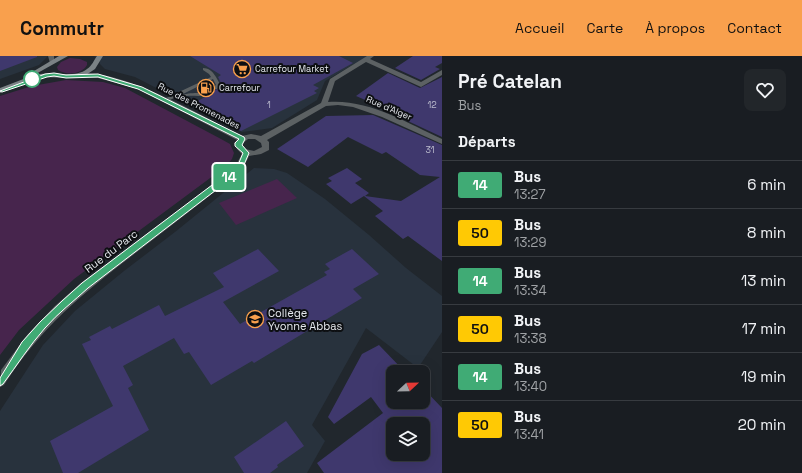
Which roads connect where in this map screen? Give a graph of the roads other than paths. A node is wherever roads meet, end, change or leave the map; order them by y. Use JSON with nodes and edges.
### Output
{"nodes":[{"id":1,"x":65,"y":56,"type":"edge"},
{"id":2,"x":100,"y":56,"type":"edge"},
{"id":3,"x":90,"y":57,"type":"dead end"},
{"id":4,"x":368,"y":58,"type":"edge"},
{"id":5,"x":51,"y":61,"type":"edge"},
{"id":6,"x":95,"y":64,"type":"junction"},
{"id":7,"x":205,"y":70,"type":"dead end"},
{"id":8,"x":442,"y":72,"type":"edge"},
{"id":9,"x":54,"y":74,"type":"junction"},
{"id":10,"x":79,"y":75,"type":"junction"},
{"id":11,"x":214,"y":77,"type":"junction"},
{"id":12,"x":0,"y":85,"type":"edge"},
{"id":13,"x":215,"y":88,"type":"dead end"},
{"id":14,"x":0,"y":91,"type":"edge"},
{"id":15,"x":147,"y":91,"type":"junction"},
{"id":16,"x":203,"y":94,"type":"dead end"},
{"id":17,"x":168,"y":101,"type":"junction"},
{"id":18,"x":324,"y":104,"type":"junction"},
{"id":19,"x":242,"y":139,"type":"junction"},
{"id":20,"x":262,"y":140,"type":"junction"},
{"id":21,"x":442,"y":142,"type":"edge"},
{"id":22,"x":246,"y":153,"type":"junction"},
{"id":23,"x":0,"y":381,"type":"edge"}],
"edges":[{"from":1,"to":5,"type":"street"},
{"from":2,"to":6,"type":"street"},
{"from":3,"to":6,"type":"street"},
{"from":4,"to":8,"type":"street"},
{"from":4,"to":18,"type":"street"},
{"from":5,"to":9,"type":"street"},
{"from":5,"to":12,"type":"street"},
{"from":6,"to":10,"type":"street"},
{"from":6,"to":15,"type":"street","name":"Rue des Promenades"},
{"from":7,"to":11,"type":"lane"},
{"from":9,"to":10,"type":"street"},
{"from":9,"to":14,"type":"street"},
{"from":10,"to":15,"type":"street","name":"Rue des Promenades"},
{"from":11,"to":13,"type":"lane"},
{"from":11,"to":17,"type":"lane"},
{"from":15,"to":17,"type":"street","name":"Rue des Promenades"},
{"from":16,"to":17,"type":"lane"},
{"from":17,"to":19,"type":"street","name":"Rue des Promenades"},
{"from":18,"to":20,"type":"street"},
{"from":18,"to":21,"type":"street","name":"Rue d'Alger"},
{"from":19,"to":20,"type":"street"},
{"from":19,"to":22,"type":"street"},
{"from":20,"to":22,"type":"street"},
{"from":22,"to":23,"type":"street","name":"Rue du Parc"}]}
